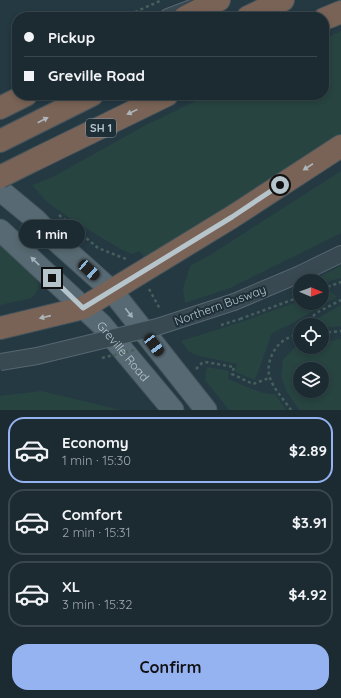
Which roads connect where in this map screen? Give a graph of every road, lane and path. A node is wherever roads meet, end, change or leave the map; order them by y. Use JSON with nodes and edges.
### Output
{"nodes":[{"id":1,"x":162,"y":0,"type":"edge"},
{"id":2,"x":211,"y":0,"type":"edge"},
{"id":3,"x":219,"y":0,"type":"edge"},
{"id":4,"x":284,"y":0,"type":"edge"},
{"id":5,"x":135,"y":12,"type":"edge"},
{"id":6,"x":181,"y":12,"type":"edge"},
{"id":7,"x":195,"y":12,"type":"edge"},
{"id":8,"x":259,"y":12,"type":"edge"},
{"id":9,"x":341,"y":12,"type":"edge"},
{"id":10,"x":329,"y":17,"type":"edge"},
{"id":11,"x":16,"y":100,"type":"edge"},
{"id":12,"x":82,"y":100,"type":"edge"},
{"id":13,"x":157,"y":100,"type":"edge"},
{"id":14,"x":0,"y":108,"type":"edge"},
{"id":15,"x":4,"y":139,"type":"edge"},
{"id":16,"x":341,"y":146,"type":"edge"},
{"id":17,"x":0,"y":177,"type":"edge"},
{"id":18,"x":0,"y":190,"type":"edge"},
{"id":19,"x":57,"y":214,"type":"dead end"},
{"id":20,"x":0,"y":230,"type":"edge"},
{"id":21,"x":341,"y":254,"type":"edge"},
{"id":22,"x":129,"y":260,"type":"dead end"},
{"id":23,"x":341,"y":282,"type":"edge"},
{"id":24,"x":329,"y":286,"type":"edge"},
{"id":25,"x":112,"y":291,"type":"junction"},
{"id":26,"x":293,"y":300,"type":"edge"},
{"id":27,"x":341,"y":300,"type":"edge"},
{"id":28,"x":83,"y":308,"type":"junction"},
{"id":29,"x":312,"y":318,"type":"edge"},
{"id":30,"x":240,"y":319,"type":"dead end"},
{"id":31,"x":0,"y":328,"type":"edge"},
{"id":32,"x":341,"y":331,"type":"edge"},
{"id":33,"x":329,"y":332,"type":"edge"},
{"id":34,"x":293,"y":336,"type":"edge"},
{"id":35,"x":0,"y":362,"type":"edge"},
{"id":36,"x":195,"y":371,"type":"dead end"},
{"id":37,"x":270,"y":378,"type":"junction"},
{"id":38,"x":173,"y":410,"type":"edge"},
{"id":39,"x":206,"y":410,"type":"edge"},
{"id":40,"x":291,"y":410,"type":"edge"}],
"edges":[{"from":1,"to":5,"type":"path"},
{"from":2,"to":6,"type":"lane"},
{"from":3,"to":7,"type":"highway"},
{"from":4,"to":8,"type":"highway"},
{"from":9,"to":10,"type":"highway"},
{"from":11,"to":14,"type":"highway"},
{"from":15,"to":12,"type":"highway","one_way":true},
{"from":13,"to":17,"type":"highway","number":"SH 1","one_way":true,"bridge":true},
{"from":16,"to":25,"type":"highway","one_way":true},
{"from":18,"to":25,"type":"main road"},
{"from":19,"to":22,"type":"path"},
{"from":28,"to":20,"type":"main road","name":"Greville Road","one_way":true},
{"from":21,"to":35,"type":"lane","name":"Northern Busway","bridge":true},
{"from":23,"to":24,"type":"path"},
{"from":25,"to":28,"type":"highway"},
{"from":25,"to":39,"type":"main road","one_way":true},
{"from":26,"to":30,"type":"path"},
{"from":27,"to":29,"type":"path"},
{"from":28,"to":31,"type":"highway","one_way":true},
{"from":28,"to":38,"type":"main road","name":"Greville Road"},
{"from":32,"to":33,"type":"path"},
{"from":34,"to":37,"type":"path"},
{"from":36,"to":37,"type":"path"},
{"from":37,"to":40,"type":"path"}]}
